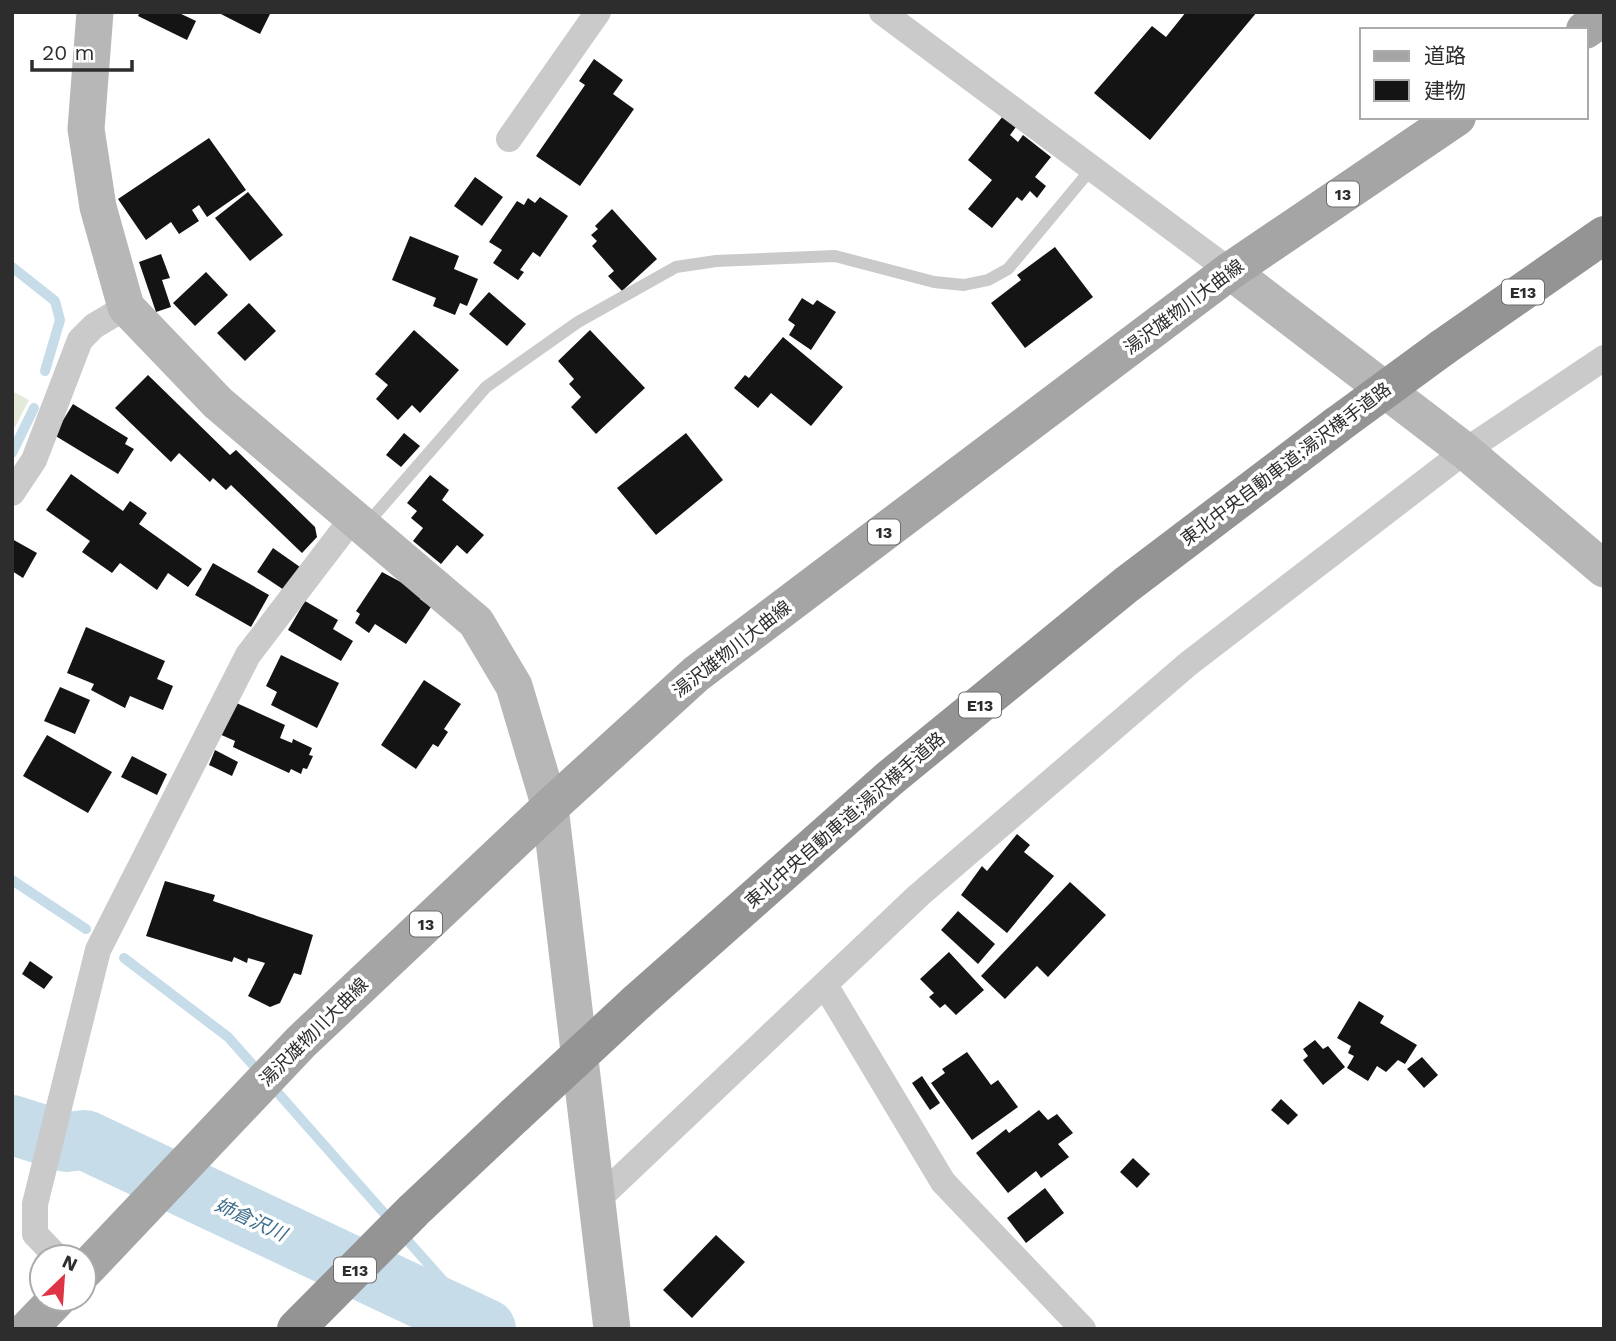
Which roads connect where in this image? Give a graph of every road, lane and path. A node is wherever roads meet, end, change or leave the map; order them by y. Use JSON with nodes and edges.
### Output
{"nodes":[{"id":1,"x":95,"y":12,"type":"edge"},
{"id":2,"x":598,"y":12,"type":"edge"},
{"id":3,"x":882,"y":12,"type":"edge"},
{"id":4,"x":1604,"y":17,"type":"edge"},
{"id":5,"x":1588,"y":28,"type":"edge"},
{"id":6,"x":1454,"y":119,"type":"edge"},
{"id":7,"x":509,"y":139,"type":"dead end"},
{"id":8,"x":1092,"y":168,"type":"junction"},
{"id":9,"x":1604,"y":235,"type":"edge"},
{"id":10,"x":1230,"y":271,"type":"junction"},
{"id":11,"x":126,"y":307,"type":"junction"},
{"id":12,"x":1604,"y":358,"type":"edge"},
{"id":13,"x":1465,"y":451,"type":"junction"},
{"id":14,"x":12,"y":493,"type":"edge"},
{"id":15,"x":358,"y":524,"type":"junction"},
{"id":16,"x":1604,"y":569,"type":"edge"},
{"id":17,"x":550,"y":807,"type":"junction"},
{"id":18,"x":825,"y":985,"type":"junction"},
{"id":19,"x":595,"y":1202,"type":"junction"},
{"id":20,"x":50,"y":1243,"type":"edge"},
{"id":21,"x":98,"y":1257,"type":"edge"},
{"id":22,"x":44,"y":1313,"type":"edge"},
{"id":23,"x":29,"y":1329,"type":"edge"},
{"id":24,"x":296,"y":1329,"type":"edge"},
{"id":25,"x":612,"y":1329,"type":"edge"},
{"id":26,"x":1083,"y":1329,"type":"edge"}],
"edges":[{"from":1,"to":11,"type":"street"},
{"from":2,"to":7,"type":"street"},
{"from":3,"to":8,"type":"street"},
{"from":4,"to":5,"type":"main road"},
{"from":6,"to":10,"type":"main road","name":"湯沢雄物川大曲線","number":"13"},
{"from":8,"to":10,"type":"street"},
{"from":8,"to":15,"type":"lane"},
{"from":9,"to":24,"type":"highway","name":"東北中央自動車道;湯沢横手道路","number":"E13","bridge":true},
{"from":10,"to":13,"type":"street"},
{"from":10,"to":17,"type":"main road","name":"湯沢雄物川大曲線","number":"13"},
{"from":11,"to":14,"type":"street"},
{"from":11,"to":15,"type":"street"},
{"from":12,"to":13,"type":"street"},
{"from":13,"to":16,"type":"street"},
{"from":13,"to":18,"type":"street"},
{"from":15,"to":17,"type":"street"},
{"from":15,"to":20,"type":"street"},
{"from":17,"to":19,"type":"street"},
{"from":17,"to":21,"type":"main road","name":"湯沢雄物川大曲線","number":"13"},
{"from":18,"to":19,"type":"street"},
{"from":18,"to":26,"type":"street"},
{"from":19,"to":25,"type":"street"},
{"from":22,"to":23,"type":"main road"}]}
